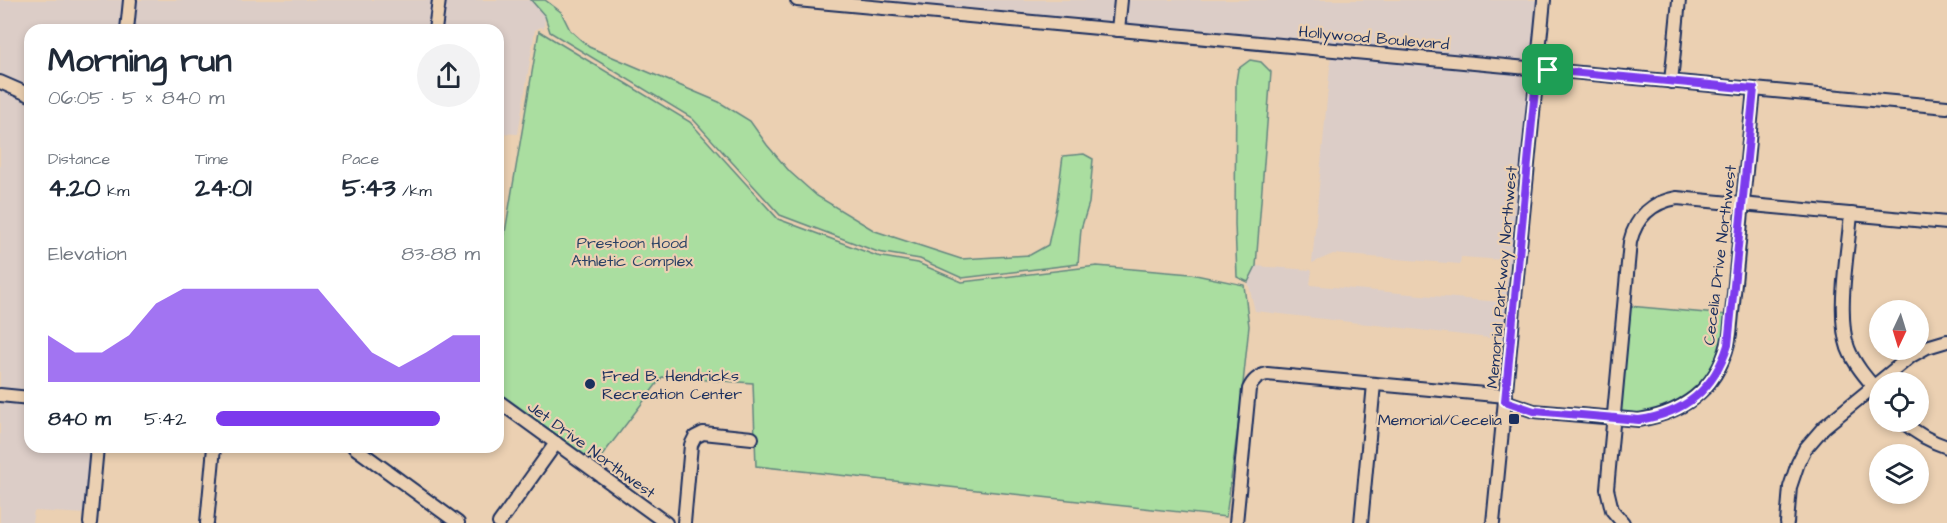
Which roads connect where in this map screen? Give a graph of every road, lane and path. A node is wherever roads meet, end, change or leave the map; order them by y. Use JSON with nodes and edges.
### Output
{"nodes":[{"id":1,"x":130,"y":0,"type":"edge"},
{"id":2,"x":439,"y":0,"type":"edge"},
{"id":3,"x":797,"y":0,"type":"edge"},
{"id":4,"x":1121,"y":0,"type":"edge"},
{"id":5,"x":1544,"y":0,"type":"edge"},
{"id":6,"x":1679,"y":0,"type":"edge"},
{"id":7,"x":128,"y":24,"type":"edge"},
{"id":8,"x":436,"y":24,"type":"edge"},
{"id":9,"x":1119,"y":30,"type":"junction"},
{"id":10,"x":1537,"y":69,"type":"junction"},
{"id":11,"x":0,"y":82,"type":"edge"},
{"id":12,"x":1671,"y":82,"type":"junction"},
{"id":13,"x":1754,"y":89,"type":"junction"},
{"id":14,"x":24,"y":92,"type":"edge"},
{"id":15,"x":1947,"y":107,"type":"edge"},
{"id":16,"x":1743,"y":204,"type":"junction"},
{"id":17,"x":1851,"y":214,"type":"junction"},
{"id":18,"x":1947,"y":224,"type":"edge"},
{"id":19,"x":1947,"y":341,"type":"edge"},
{"id":20,"x":1895,"y":372,"type":"edge"},
{"id":21,"x":1869,"y":381,"type":"edge"},
{"id":22,"x":1374,"y":384,"type":"junction"},
{"id":23,"x":0,"y":395,"type":"edge"},
{"id":24,"x":1869,"y":395,"type":"edge"},
{"id":25,"x":24,"y":397,"type":"edge"},
{"id":26,"x":1505,"y":399,"type":"junction"},
{"id":27,"x":504,"y":405,"type":"edge"},
{"id":28,"x":1613,"y":418,"type":"junction"},
{"id":29,"x":1915,"y":432,"type":"edge"},
{"id":30,"x":752,"y":438,"type":"dead end"},
{"id":31,"x":556,"y":443,"type":"junction"},
{"id":32,"x":1947,"y":447,"type":"edge"},
{"id":33,"x":96,"y":453,"type":"edge"},
{"id":34,"x":213,"y":453,"type":"edge"},
{"id":35,"x":362,"y":453,"type":"edge"},
{"id":36,"x":90,"y":523,"type":"edge"},
{"id":37,"x":207,"y":523,"type":"edge"},
{"id":38,"x":458,"y":523,"type":"edge"},
{"id":39,"x":499,"y":523,"type":"edge"},
{"id":40,"x":666,"y":523,"type":"edge"},
{"id":41,"x":684,"y":523,"type":"edge"},
{"id":42,"x":1236,"y":523,"type":"edge"},
{"id":43,"x":1361,"y":523,"type":"edge"},
{"id":44,"x":1493,"y":523,"type":"edge"},
{"id":45,"x":1623,"y":523,"type":"edge"},
{"id":46,"x":1786,"y":523,"type":"edge"}],
"edges":[{"from":1,"to":7,"type":"street"},
{"from":2,"to":8,"type":"street"},
{"from":3,"to":9,"type":"street","name":"Hollywood Boulevard"},
{"from":4,"to":9,"type":"street"},
{"from":5,"to":10,"type":"street","name":"Memorial Parkway Northwest"},
{"from":6,"to":12,"type":"street"},
{"from":9,"to":10,"type":"street","name":"Hollywood Boulevard"},
{"from":10,"to":12,"type":"street","name":"Hollywood Boulevard"},
{"from":10,"to":26,"type":"street","name":"Memorial Parkway Northwest"},
{"from":11,"to":14,"type":"street"},
{"from":12,"to":13,"type":"street","name":"Hollywood Boulevard"},
{"from":13,"to":15,"type":"street","name":"Hollywood Boulevard"},
{"from":13,"to":16,"type":"street","name":"Cecelia Drive Northwest"},
{"from":16,"to":17,"type":"street"},
{"from":16,"to":28,"type":"street","name":"Cecelia Drive Northwest"},
{"from":16,"to":28,"type":"street"},
{"from":17,"to":18,"type":"street"},
{"from":17,"to":21,"type":"street"},
{"from":19,"to":20,"type":"street"},
{"from":22,"to":26,"type":"street","name":"Cecelia Drive Northwest"},
{"from":22,"to":42,"type":"street","name":"Cecelia Drive Northwest"},
{"from":22,"to":43,"type":"street"},
{"from":23,"to":25,"type":"street"},
{"from":24,"to":46,"type":"street"},
{"from":26,"to":28,"type":"street","name":"Cecelia Drive Northwest"},
{"from":26,"to":44,"type":"street","name":"Memorial Parkway Northwest"},
{"from":27,"to":31,"type":"street","name":"Jet Drive Northwest"},
{"from":28,"to":45,"type":"street"},
{"from":29,"to":32,"type":"street"},
{"from":30,"to":41,"type":"street"},
{"from":31,"to":39,"type":"street"},
{"from":31,"to":40,"type":"street","name":"Jet Drive Northwest"},
{"from":33,"to":36,"type":"street"},
{"from":34,"to":37,"type":"street"},
{"from":35,"to":38,"type":"street"}]}
